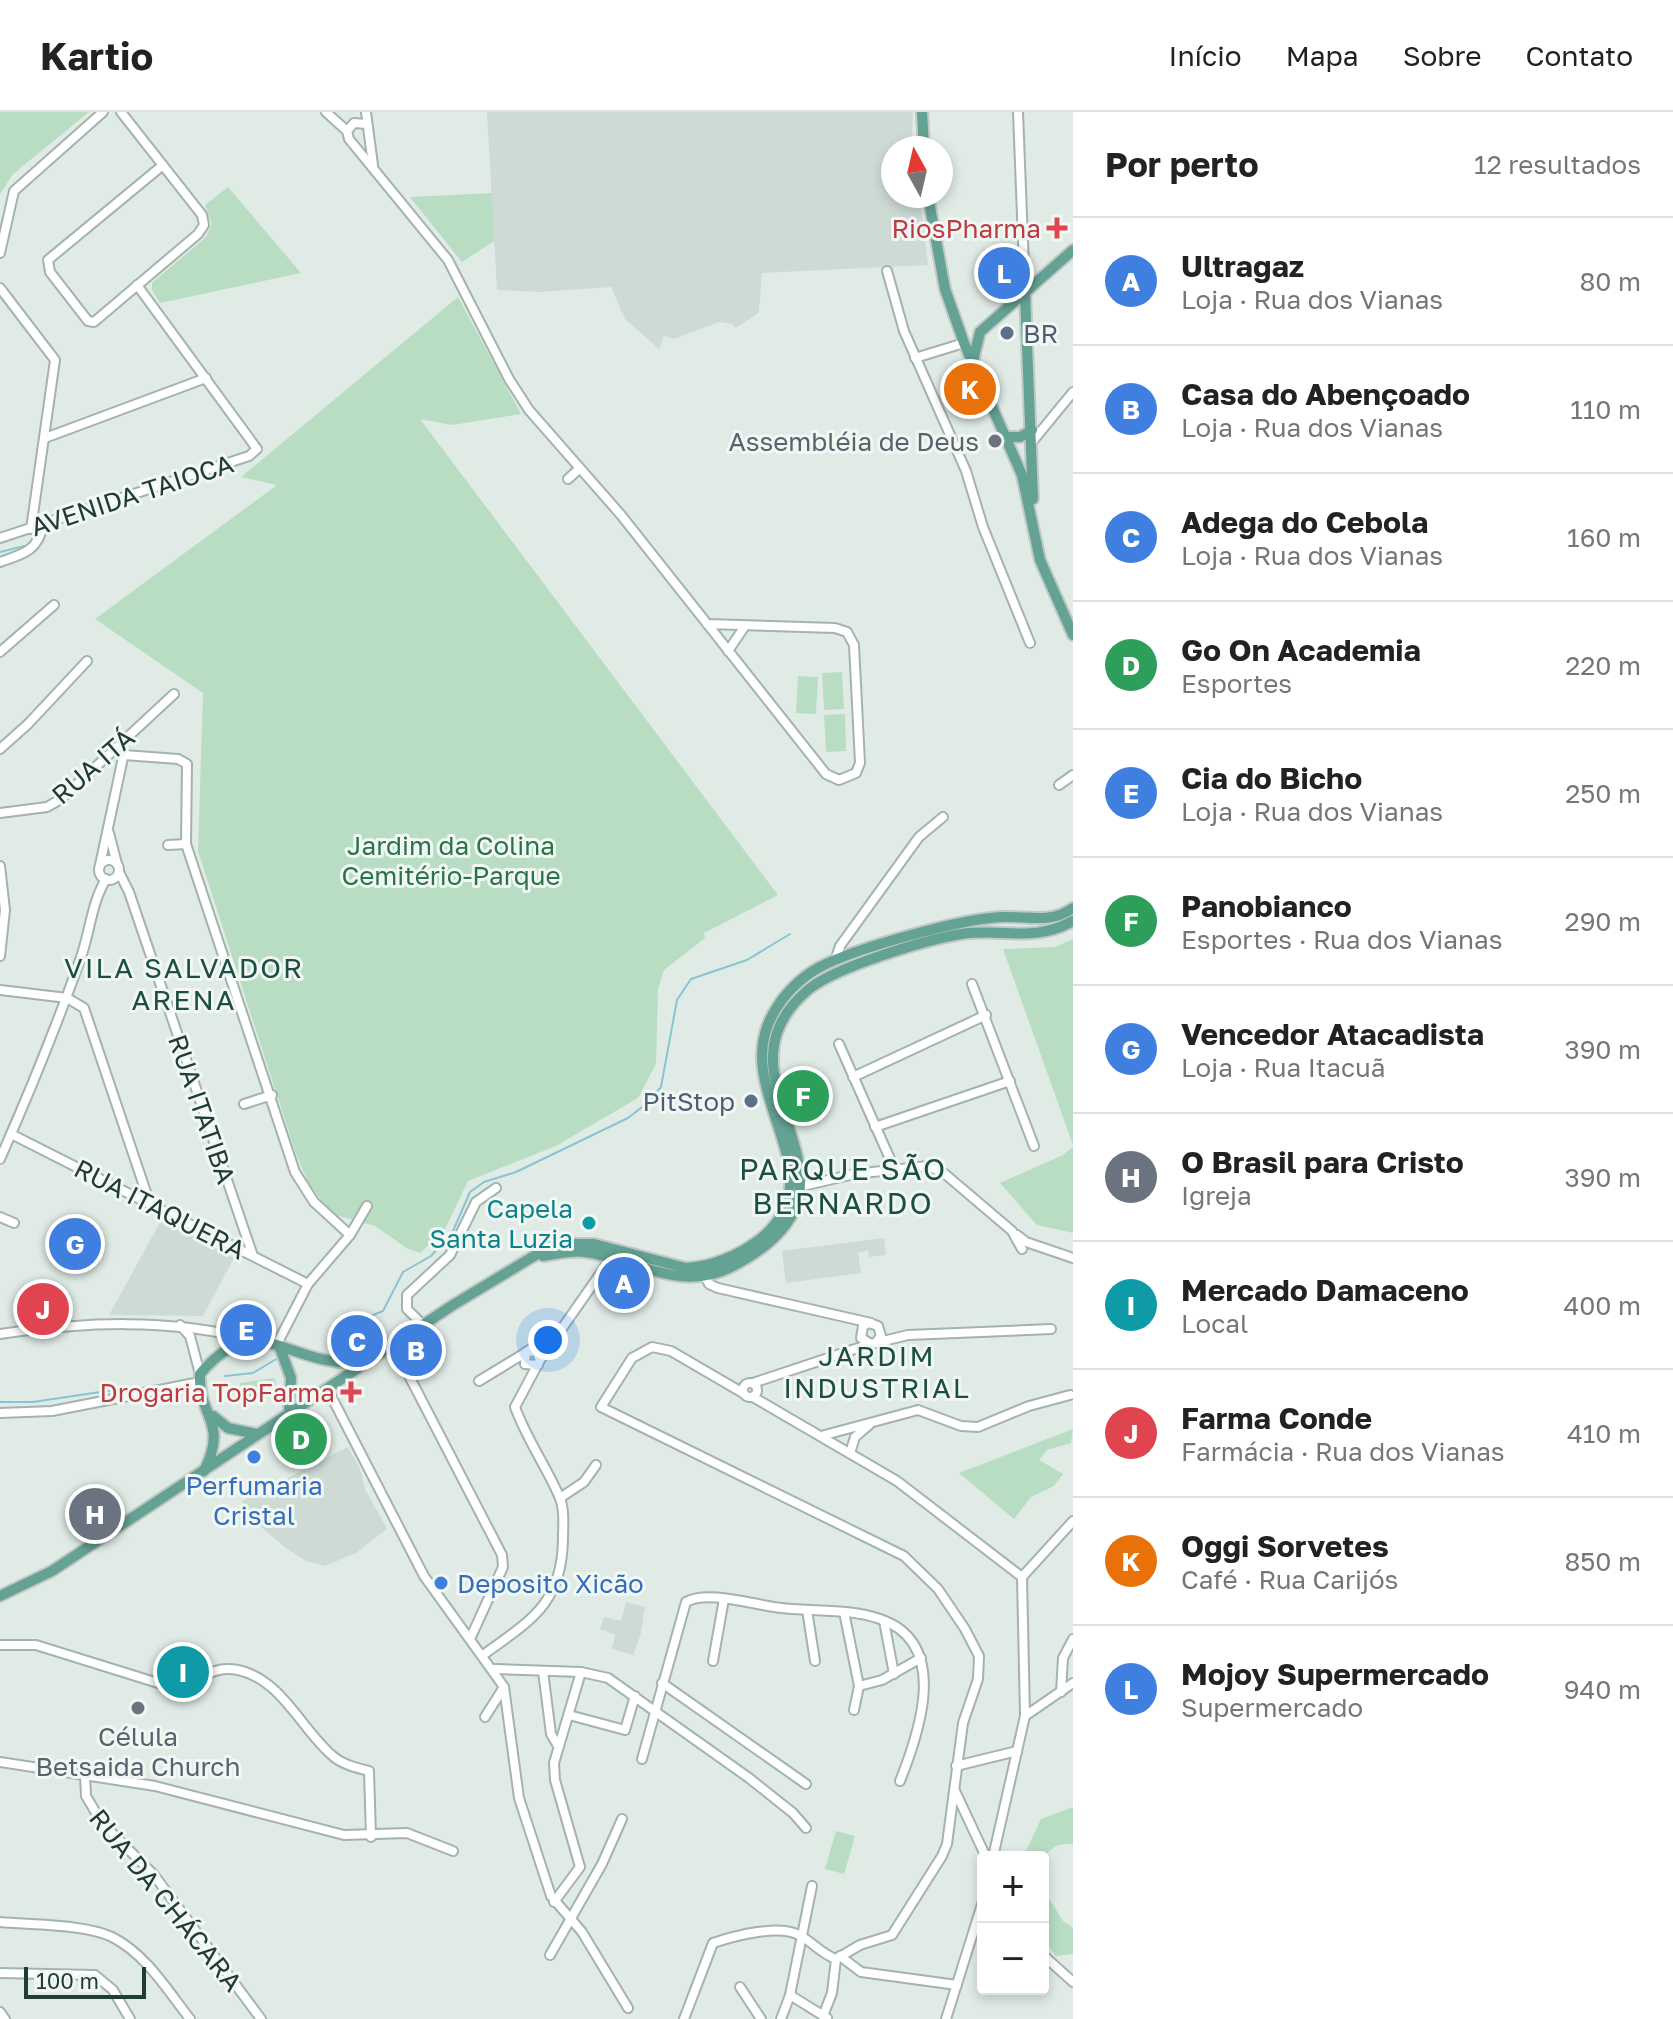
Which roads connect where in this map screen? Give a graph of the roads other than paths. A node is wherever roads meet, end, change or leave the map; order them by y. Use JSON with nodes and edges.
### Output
{"nodes":[{"id":1,"x":103,"y":112,"type":"edge"},
{"id":2,"x":121,"y":112,"type":"edge"},
{"id":3,"x":326,"y":112,"type":"edge"},
{"id":4,"x":366,"y":112,"type":"edge"},
{"id":5,"x":922,"y":112,"type":"edge"},
{"id":6,"x":1018,"y":112,"type":"edge"},
{"id":7,"x":367,"y":124,"type":"junction"},
{"id":8,"x":347,"y":131,"type":"junction"},
{"id":9,"x":923,"y":136,"type":"edge"},
{"id":10,"x":370,"y":139,"type":"junction"},
{"id":11,"x":355,"y":145,"type":"junction"},
{"id":12,"x":163,"y":165,"type":"junction"},
{"id":13,"x":374,"y":167,"type":"junction"},
{"id":14,"x":930,"y":208,"type":"edge"},
{"id":15,"x":1073,"y":250,"type":"edge"},
{"id":16,"x":0,"y":253,"type":"edge"},
{"id":17,"x":887,"y":271,"type":"dead end"},
{"id":18,"x":137,"y":285,"type":"junction"},
{"id":19,"x":0,"y":288,"type":"edge"},
{"id":20,"x":1025,"y":293,"type":"junction"},
{"id":21,"x":955,"y":319,"type":"junction"},
{"id":22,"x":980,"y":332,"type":"junction"},
{"id":23,"x":964,"y":343,"type":"junction"},
{"id":24,"x":915,"y":358,"type":"junction"},
{"id":25,"x":973,"y":362,"type":"junction"},
{"id":26,"x":206,"y":378,"type":"junction"},
{"id":27,"x":1073,"y":392,"type":"edge"},
{"id":28,"x":1032,"y":430,"type":"junction"},
{"id":29,"x":1007,"y":437,"type":"junction"},
{"id":30,"x":45,"y":438,"type":"junction"},
{"id":31,"x":1032,"y":442,"type":"junction"},
{"id":32,"x":579,"y":469,"type":"junction"},
{"id":33,"x":568,"y":479,"type":"dead end"},
{"id":34,"x":1033,"y":516,"type":"junction"},
{"id":35,"x":43,"y":525,"type":"junction"},
{"id":36,"x":31,"y":529,"type":"junction"},
{"id":37,"x":0,"y":538,"type":"edge"},
{"id":38,"x":0,"y":562,"type":"edge"},
{"id":39,"x":54,"y":605,"type":"dead end"},
{"id":40,"x":707,"y":624,"type":"junction"},
{"id":41,"x":745,"y":626,"type":"junction"},
{"id":42,"x":1073,"y":634,"type":"edge"},
{"id":43,"x":1030,"y":643,"type":"dead end"},
{"id":44,"x":2,"y":648,"type":"edge"},
{"id":45,"x":728,"y":651,"type":"junction"},
{"id":46,"x":87,"y":661,"type":"dead end"},
{"id":47,"x":174,"y":694,"type":"dead end"},
{"id":48,"x":125,"y":740,"type":"junction"},
{"id":49,"x":0,"y":749,"type":"edge"},
{"id":50,"x":124,"y":755,"type":"junction"},
{"id":51,"x":103,"y":764,"type":"junction"},
{"id":52,"x":1073,"y":775,"type":"edge"},
{"id":53,"x":119,"y":777,"type":"junction"},
{"id":54,"x":1059,"y":785,"type":"dead end"},
{"id":55,"x":0,"y":813,"type":"edge"},
{"id":56,"x":943,"y":817,"type":"dead end"},
{"id":57,"x":109,"y":832,"type":"junction"},
{"id":58,"x":186,"y":844,"type":"junction"},
{"id":59,"x":168,"y":845,"type":"dead end"},
{"id":60,"x":0,"y":866,"type":"edge"},
{"id":61,"x":100,"y":868,"type":"junction"},
{"id":62,"x":118,"y":868,"type":"junction"},
{"id":63,"x":106,"y":879,"type":"junction"},
{"id":64,"x":95,"y":898,"type":"junction"},
{"id":65,"x":1073,"y":908,"type":"edge"},
{"id":66,"x":1073,"y":921,"type":"edge"},
{"id":67,"x":0,"y":956,"type":"edge"},
{"id":68,"x":834,"y":961,"type":"junction"},
{"id":69,"x":972,"y":984,"type":"dead end"},
{"id":70,"x":0,"y":990,"type":"edge"},
{"id":71,"x":67,"y":998,"type":"junction"},
{"id":72,"x":986,"y":1015,"type":"junction"},
{"id":73,"x":839,"y":1044,"type":"dead end"},
{"id":74,"x":853,"y":1077,"type":"junction"},
{"id":75,"x":1010,"y":1081,"type":"junction"},
{"id":76,"x":272,"y":1095,"type":"junction"},
{"id":77,"x":244,"y":1104,"type":"dead end"},
{"id":78,"x":875,"y":1127,"type":"junction"},
{"id":79,"x":11,"y":1134,"type":"junction"},
{"id":80,"x":1034,"y":1146,"type":"dead end"},
{"id":81,"x":0,"y":1159,"type":"edge"},
{"id":82,"x":894,"y":1168,"type":"junction"},
{"id":83,"x":496,"y":1188,"type":"dead end"},
{"id":84,"x":797,"y":1188,"type":"junction"},
{"id":85,"x":150,"y":1204,"type":"junction"},
{"id":86,"x":367,"y":1206,"type":"dead end"},
{"id":87,"x":0,"y":1217,"type":"edge"},
{"id":88,"x":14,"y":1223,"type":"dead end"},
{"id":89,"x":1013,"y":1232,"type":"junction"},
{"id":90,"x":350,"y":1235,"type":"junction"},
{"id":91,"x":1022,"y":1249,"type":"dead end"},
{"id":92,"x":614,"y":1254,"type":"junction"},
{"id":93,"x":253,"y":1256,"type":"junction"},
{"id":94,"x":1073,"y":1258,"type":"edge"},
{"id":95,"x":702,"y":1272,"type":"junction"},
{"id":96,"x":308,"y":1284,"type":"junction"},
{"id":97,"x":841,"y":1315,"type":"junction"},
{"id":98,"x":179,"y":1324,"type":"junction"},
{"id":99,"x":423,"y":1325,"type":"junction"},
{"id":100,"x":875,"y":1325,"type":"junction"},
{"id":101,"x":562,"y":1328,"type":"junction"},
{"id":102,"x":1051,"y":1329,"type":"dead end"},
{"id":103,"x":860,"y":1332,"type":"junction"},
{"id":104,"x":0,"y":1334,"type":"edge"},
{"id":105,"x":908,"y":1335,"type":"junction"},
{"id":106,"x":251,"y":1339,"type":"junction"},
{"id":107,"x":874,"y":1343,"type":"junction"},
{"id":108,"x":393,"y":1345,"type":"junction"},
{"id":109,"x":278,"y":1347,"type":"junction"},
{"id":110,"x":526,"y":1352,"type":"junction"},
{"id":111,"x":838,"y":1355,"type":"junction"},
{"id":112,"x":366,"y":1362,"type":"junction"},
{"id":113,"x":539,"y":1363,"type":"junction"},
{"id":114,"x":200,"y":1378,"type":"junction"},
{"id":115,"x":479,"y":1381,"type":"dead end"},
{"id":116,"x":753,"y":1383,"type":"junction"},
{"id":117,"x":327,"y":1388,"type":"junction"},
{"id":118,"x":743,"y":1393,"type":"junction"},
{"id":119,"x":1070,"y":1395,"type":"dead end"},
{"id":120,"x":753,"y":1397,"type":"junction"},
{"id":121,"x":0,"y":1413,"type":"edge"},
{"id":122,"x":289,"y":1413,"type":"junction"},
{"id":123,"x":212,"y":1415,"type":"junction"},
{"id":124,"x":871,"y":1423,"type":"junction"},
{"id":125,"x":257,"y":1434,"type":"junction"},
{"id":126,"x":820,"y":1437,"type":"junction"},
{"id":127,"x":850,"y":1453,"type":"junction"},
{"id":128,"x":596,"y":1465,"type":"dead end"},
{"id":129,"x":204,"y":1471,"type":"junction"},
{"id":130,"x":560,"y":1498,"type":"junction"},
{"id":131,"x":1073,"y":1521,"type":"edge"},
{"id":132,"x":1022,"y":1577,"type":"junction"},
{"id":133,"x":0,"y":1596,"type":"edge"},
{"id":134,"x":724,"y":1599,"type":"junction"},
{"id":135,"x":807,"y":1610,"type":"junction"},
{"id":136,"x":844,"y":1612,"type":"junction"},
{"id":137,"x":884,"y":1621,"type":"junction"},
{"id":138,"x":470,"y":1639,"type":"junction"},
{"id":139,"x":1073,"y":1639,"type":"edge"},
{"id":140,"x":0,"y":1645,"type":"edge"},
{"id":141,"x":483,"y":1655,"type":"junction"},
{"id":142,"x":921,"y":1658,"type":"junction"},
{"id":143,"x":713,"y":1661,"type":"dead end"},
{"id":144,"x":815,"y":1661,"type":"dead end"},
{"id":145,"x":495,"y":1669,"type":"junction"},
{"id":146,"x":543,"y":1671,"type":"junction"},
{"id":147,"x":581,"y":1672,"type":"junction"},
{"id":148,"x":894,"y":1674,"type":"junction"},
{"id":149,"x":662,"y":1683,"type":"junction"},
{"id":150,"x":1073,"y":1683,"type":"edge"},
{"id":151,"x":859,"y":1686,"type":"junction"},
{"id":152,"x":504,"y":1687,"type":"junction"},
{"id":153,"x":1061,"y":1692,"type":"junction"},
{"id":154,"x":637,"y":1698,"type":"junction"},
{"id":155,"x":652,"y":1709,"type":"junction"},
{"id":156,"x":854,"y":1710,"type":"dead end"},
{"id":157,"x":569,"y":1715,"type":"junction"},
{"id":158,"x":1025,"y":1716,"type":"junction"},
{"id":159,"x":485,"y":1717,"type":"dead end"},
{"id":160,"x":558,"y":1746,"type":"junction"},
{"id":161,"x":1017,"y":1751,"type":"junction"},
{"id":162,"x":642,"y":1759,"type":"dead end"},
{"id":163,"x":0,"y":1762,"type":"edge"},
{"id":164,"x":956,"y":1766,"type":"junction"},
{"id":165,"x":85,"y":1775,"type":"junction"},
{"id":166,"x":900,"y":1781,"type":"dead end"},
{"id":167,"x":806,"y":1784,"type":"dead end"},
{"id":168,"x":954,"y":1787,"type":"junction"},
{"id":169,"x":622,"y":1819,"type":"dead end"},
{"id":170,"x":806,"y":1828,"type":"dead end"},
{"id":171,"x":371,"y":1837,"type":"junction"},
{"id":172,"x":453,"y":1851,"type":"dead end"},
{"id":173,"x":983,"y":1851,"type":"edge"},
{"id":174,"x":994,"y":1851,"type":"edge"},
{"id":175,"x":812,"y":1886,"type":"dead end"},
{"id":176,"x":556,"y":1904,"type":"junction"},
{"id":177,"x":570,"y":1917,"type":"junction"},
{"id":178,"x":977,"y":1920,"type":"edge"},
{"id":179,"x":0,"y":1922,"type":"edge"},
{"id":180,"x":801,"y":1935,"type":"junction"},
{"id":181,"x":550,"y":1955,"type":"dead end"},
{"id":182,"x":838,"y":1957,"type":"junction"},
{"id":183,"x":1049,"y":1960,"type":"edge"},
{"id":184,"x":0,"y":1973,"type":"edge"},
{"id":185,"x":1073,"y":1982,"type":"edge"},
{"id":186,"x":957,"y":1985,"type":"junction"},
{"id":187,"x":740,"y":1987,"type":"dead end"},
{"id":188,"x":790,"y":1995,"type":"junction"},
{"id":189,"x":628,"y":2008,"type":"dead end"},
{"id":190,"x":0,"y":2012,"type":"edge"},
{"id":191,"x":826,"y":2018,"type":"edge"},
{"id":192,"x":5,"y":2019,"type":"edge"},
{"id":193,"x":130,"y":2019,"type":"edge"},
{"id":194,"x":190,"y":2019,"type":"edge"},
{"id":195,"x":261,"y":2019,"type":"edge"},
{"id":196,"x":684,"y":2019,"type":"edge"},
{"id":197,"x":761,"y":2019,"type":"edge"},
{"id":198,"x":781,"y":2019,"type":"edge"},
{"id":199,"x":946,"y":2019,"type":"edge"}],
"edges":[{"from":1,"to":16,"type":"street"},
{"from":2,"to":12,"type":"street"},
{"from":3,"to":8,"type":"street"},
{"from":4,"to":7,"type":"street"},
{"from":5,"to":9,"type":"main road"},
{"from":6,"to":20,"type":"street"},
{"from":7,"to":8,"type":"street"},
{"from":7,"to":10,"type":"street"},
{"from":8,"to":11,"type":"street"},
{"from":10,"to":11,"type":"street"},
{"from":10,"to":13,"type":"street"},
{"from":11,"to":13,"type":"street"},
{"from":12,"to":18,"type":"street"},
{"from":12,"to":18,"type":"street"},
{"from":13,"to":32,"type":"street"},
{"from":14,"to":21,"type":"main road"},
{"from":15,"to":20,"type":"main road"},
{"from":17,"to":24,"type":"street"},
{"from":18,"to":26,"type":"street"},
{"from":19,"to":30,"type":"street"},
{"from":20,"to":22,"type":"main road"},
{"from":20,"to":28,"type":"main road"},
{"from":21,"to":22,"type":"main road"},
{"from":21,"to":23,"type":"main road"},
{"from":22,"to":25,"type":"main road"},
{"from":23,"to":24,"type":"street"},
{"from":23,"to":25,"type":"main road"},
{"from":24,"to":43,"type":"street"},
{"from":25,"to":29,"type":"main road"},
{"from":26,"to":30,"type":"street"},
{"from":26,"to":35,"type":"street","name":"AVENIDA TAIOCA"},
{"from":27,"to":31,"type":"street"},
{"from":28,"to":29,"type":"main road"},
{"from":28,"to":31,"type":"main road"},
{"from":29,"to":34,"type":"main road"},
{"from":30,"to":36,"type":"street"},
{"from":31,"to":34,"type":"main road"},
{"from":32,"to":33,"type":"street"},
{"from":32,"to":40,"type":"street"},
{"from":34,"to":42,"type":"main road"},
{"from":35,"to":36,"type":"street","name":"AVENIDA TAIOCA"},
{"from":35,"to":38,"type":"street"},
{"from":36,"to":37,"type":"street","name":"AVENIDA TAIOCA"},
{"from":39,"to":44,"type":"street"},
{"from":40,"to":41,"type":"street"},
{"from":40,"to":45,"type":"street"},
{"from":41,"to":45,"type":"street"},
{"from":41,"to":45,"type":"street"},
{"from":46,"to":49,"type":"street"},
{"from":47,"to":48,"type":"street","name":"RUA ITÁ"},
{"from":48,"to":50,"type":"street"},
{"from":48,"to":51,"type":"street","name":"RUA ITÁ"},
{"from":50,"to":53,"type":"street"},
{"from":50,"to":58,"type":"street"},
{"from":51,"to":53,"type":"street"},
{"from":51,"to":55,"type":"street","name":"RUA ITÁ"},
{"from":52,"to":54,"type":"street"},
{"from":53,"to":57,"type":"street"},
{"from":56,"to":68,"type":"street"},
{"from":57,"to":61,"type":"street"},
{"from":57,"to":62,"type":"street","name":"RUA ITATIBA"},
{"from":58,"to":59,"type":"street"},
{"from":58,"to":76,"type":"street"},
{"from":60,"to":67,"type":"street"},
{"from":61,"to":62,"type":"street"},
{"from":61,"to":63,"type":"street"},
{"from":61,"to":64,"type":"street"},
{"from":62,"to":63,"type":"street"},
{"from":62,"to":93,"type":"street","name":"RUA ITATIBA"},
{"from":63,"to":64,"type":"street"},
{"from":64,"to":71,"type":"street"},
{"from":65,"to":68,"type":"main road"},
{"from":66,"to":84,"type":"main road"},
{"from":68,"to":84,"type":"main road"},
{"from":69,"to":72,"type":"street"},
{"from":70,"to":71,"type":"street"},
{"from":71,"to":79,"type":"street"},
{"from":71,"to":85,"type":"street"},
{"from":72,"to":74,"type":"street"},
{"from":72,"to":75,"type":"street"},
{"from":73,"to":74,"type":"street"},
{"from":74,"to":78,"type":"street"},
{"from":75,"to":78,"type":"street"},
{"from":75,"to":80,"type":"street"},
{"from":76,"to":77,"type":"street"},
{"from":76,"to":90,"type":"street"},
{"from":78,"to":82,"type":"street"},
{"from":79,"to":81,"type":"street"},
{"from":79,"to":85,"type":"street","name":"RUA ITAQUERA"},
{"from":82,"to":84,"type":"street"},
{"from":82,"to":89,"type":"street"},
{"from":83,"to":99,"type":"street"},
{"from":84,"to":95,"type":"main road"},
{"from":85,"to":93,"type":"street","name":"RUA ITAQUERA"},
{"from":86,"to":90,"type":"street"},
{"from":87,"to":88,"type":"street"},
{"from":89,"to":91,"type":"street"},
{"from":89,"to":94,"type":"street"},
{"from":90,"to":96,"type":"street"},
{"from":92,"to":95,"type":"main road"},
{"from":92,"to":99,"type":"main road"},
{"from":92,"to":101,"type":"street"},
{"from":93,"to":96,"type":"street","name":"RUA ITAQUERA"},
{"from":95,"to":97,"type":"street"},
{"from":96,"to":109,"type":"street"},
{"from":97,"to":100,"type":"street"},
{"from":97,"to":103,"type":"street"},
{"from":98,"to":104,"type":"street"},
{"from":98,"to":106,"type":"street"},
{"from":98,"to":114,"type":"street"},
{"from":99,"to":108,"type":"main road"},
{"from":100,"to":103,"type":"street"},
{"from":100,"to":105,"type":"street"},
{"from":100,"to":107,"type":"street"},
{"from":101,"to":110,"type":"street"},
{"from":101,"to":113,"type":"street"},
{"from":102,"to":105,"type":"street"},
{"from":103,"to":107,"type":"street"},
{"from":103,"to":111,"type":"street"},
{"from":105,"to":107,"type":"street"},
{"from":106,"to":109,"type":"main road"},
{"from":106,"to":114,"type":"main road"},
{"from":107,"to":111,"type":"street"},
{"from":108,"to":112,"type":"main road"},
{"from":108,"to":138,"type":"street"},
{"from":109,"to":112,"type":"main road"},
{"from":109,"to":122,"type":"main road"},
{"from":110,"to":113,"type":"street"},
{"from":110,"to":113,"type":"street"},
{"from":110,"to":115,"type":"street"},
{"from":111,"to":116,"type":"street"},
{"from":112,"to":117,"type":"main road"},
{"from":113,"to":130,"type":"street"},
{"from":114,"to":121,"type":"street"},
{"from":114,"to":123,"type":"main road"},
{"from":116,"to":118,"type":"street"},
{"from":116,"to":120,"type":"street"},
{"from":117,"to":122,"type":"main road"},
{"from":117,"to":138,"type":"street"},
{"from":118,"to":120,"type":"street"},
{"from":118,"to":164,"type":"street"},
{"from":119,"to":124,"type":"street"},
{"from":120,"to":126,"type":"street"},
{"from":122,"to":125,"type":"main road"},
{"from":123,"to":125,"type":"main road"},
{"from":123,"to":129,"type":"main road"},
{"from":124,"to":126,"type":"street"},
{"from":124,"to":127,"type":"street"},
{"from":125,"to":129,"type":"main road"},
{"from":126,"to":127,"type":"street"},
{"from":127,"to":132,"type":"street"},
{"from":128,"to":130,"type":"street"},
{"from":129,"to":133,"type":"main road"},
{"from":130,"to":141,"type":"street"},
{"from":131,"to":132,"type":"street"},
{"from":132,"to":158,"type":"street"},
{"from":134,"to":135,"type":"street"},
{"from":134,"to":143,"type":"street"},
{"from":134,"to":149,"type":"street"},
{"from":135,"to":136,"type":"street"},
{"from":135,"to":144,"type":"street"},
{"from":136,"to":137,"type":"street"},
{"from":136,"to":151,"type":"street"},
{"from":137,"to":142,"type":"street"},
{"from":137,"to":148,"type":"street"},
{"from":138,"to":141,"type":"street"},
{"from":139,"to":153,"type":"street"},
{"from":140,"to":171,"type":"street"},
{"from":141,"to":145,"type":"street"},
{"from":142,"to":148,"type":"street"},
{"from":142,"to":166,"type":"street"},
{"from":145,"to":146,"type":"street"},
{"from":145,"to":152,"type":"street"},
{"from":146,"to":147,"type":"street"},
{"from":146,"to":160,"type":"street"},
{"from":147,"to":154,"type":"street"},
{"from":147,"to":157,"type":"street"},
{"from":148,"to":151,"type":"street"},
{"from":149,"to":155,"type":"street"},
{"from":149,"to":167,"type":"street"},
{"from":150,"to":153,"type":"street"},
{"from":151,"to":156,"type":"street"},
{"from":152,"to":159,"type":"street"},
{"from":152,"to":176,"type":"street"},
{"from":153,"to":158,"type":"street"},
{"from":154,"to":155,"type":"street"},
{"from":154,"to":157,"type":"street"},
{"from":155,"to":162,"type":"street"},
{"from":155,"to":170,"type":"street"},
{"from":157,"to":160,"type":"street"},
{"from":158,"to":161,"type":"street"},
{"from":160,"to":176,"type":"street"},
{"from":161,"to":164,"type":"street"},
{"from":161,"to":174,"type":"street"},
{"from":163,"to":165,"type":"street"},
{"from":164,"to":168,"type":"street"},
{"from":165,"to":171,"type":"street"},
{"from":165,"to":195,"type":"street","name":"RUA DA CHÁCARA"},
{"from":168,"to":173,"type":"street"},
{"from":168,"to":182,"type":"street"},
{"from":169,"to":177,"type":"street"},
{"from":171,"to":172,"type":"street"},
{"from":175,"to":180,"type":"street"},
{"from":176,"to":177,"type":"street"},
{"from":177,"to":181,"type":"street"},
{"from":177,"to":189,"type":"street"},
{"from":178,"to":186,"type":"street"},
{"from":179,"to":194,"type":"street"},
{"from":180,"to":182,"type":"street"},
{"from":180,"to":188,"type":"street"},
{"from":180,"to":196,"type":"street"},
{"from":182,"to":186,"type":"street"},
{"from":182,"to":191,"type":"street"},
{"from":183,"to":185,"type":"street"},
{"from":184,"to":193,"type":"street"},
{"from":186,"to":199,"type":"street"},
{"from":187,"to":197,"type":"street"},
{"from":188,"to":191,"type":"street"},
{"from":188,"to":198,"type":"street"},
{"from":190,"to":192,"type":"street"}]}
